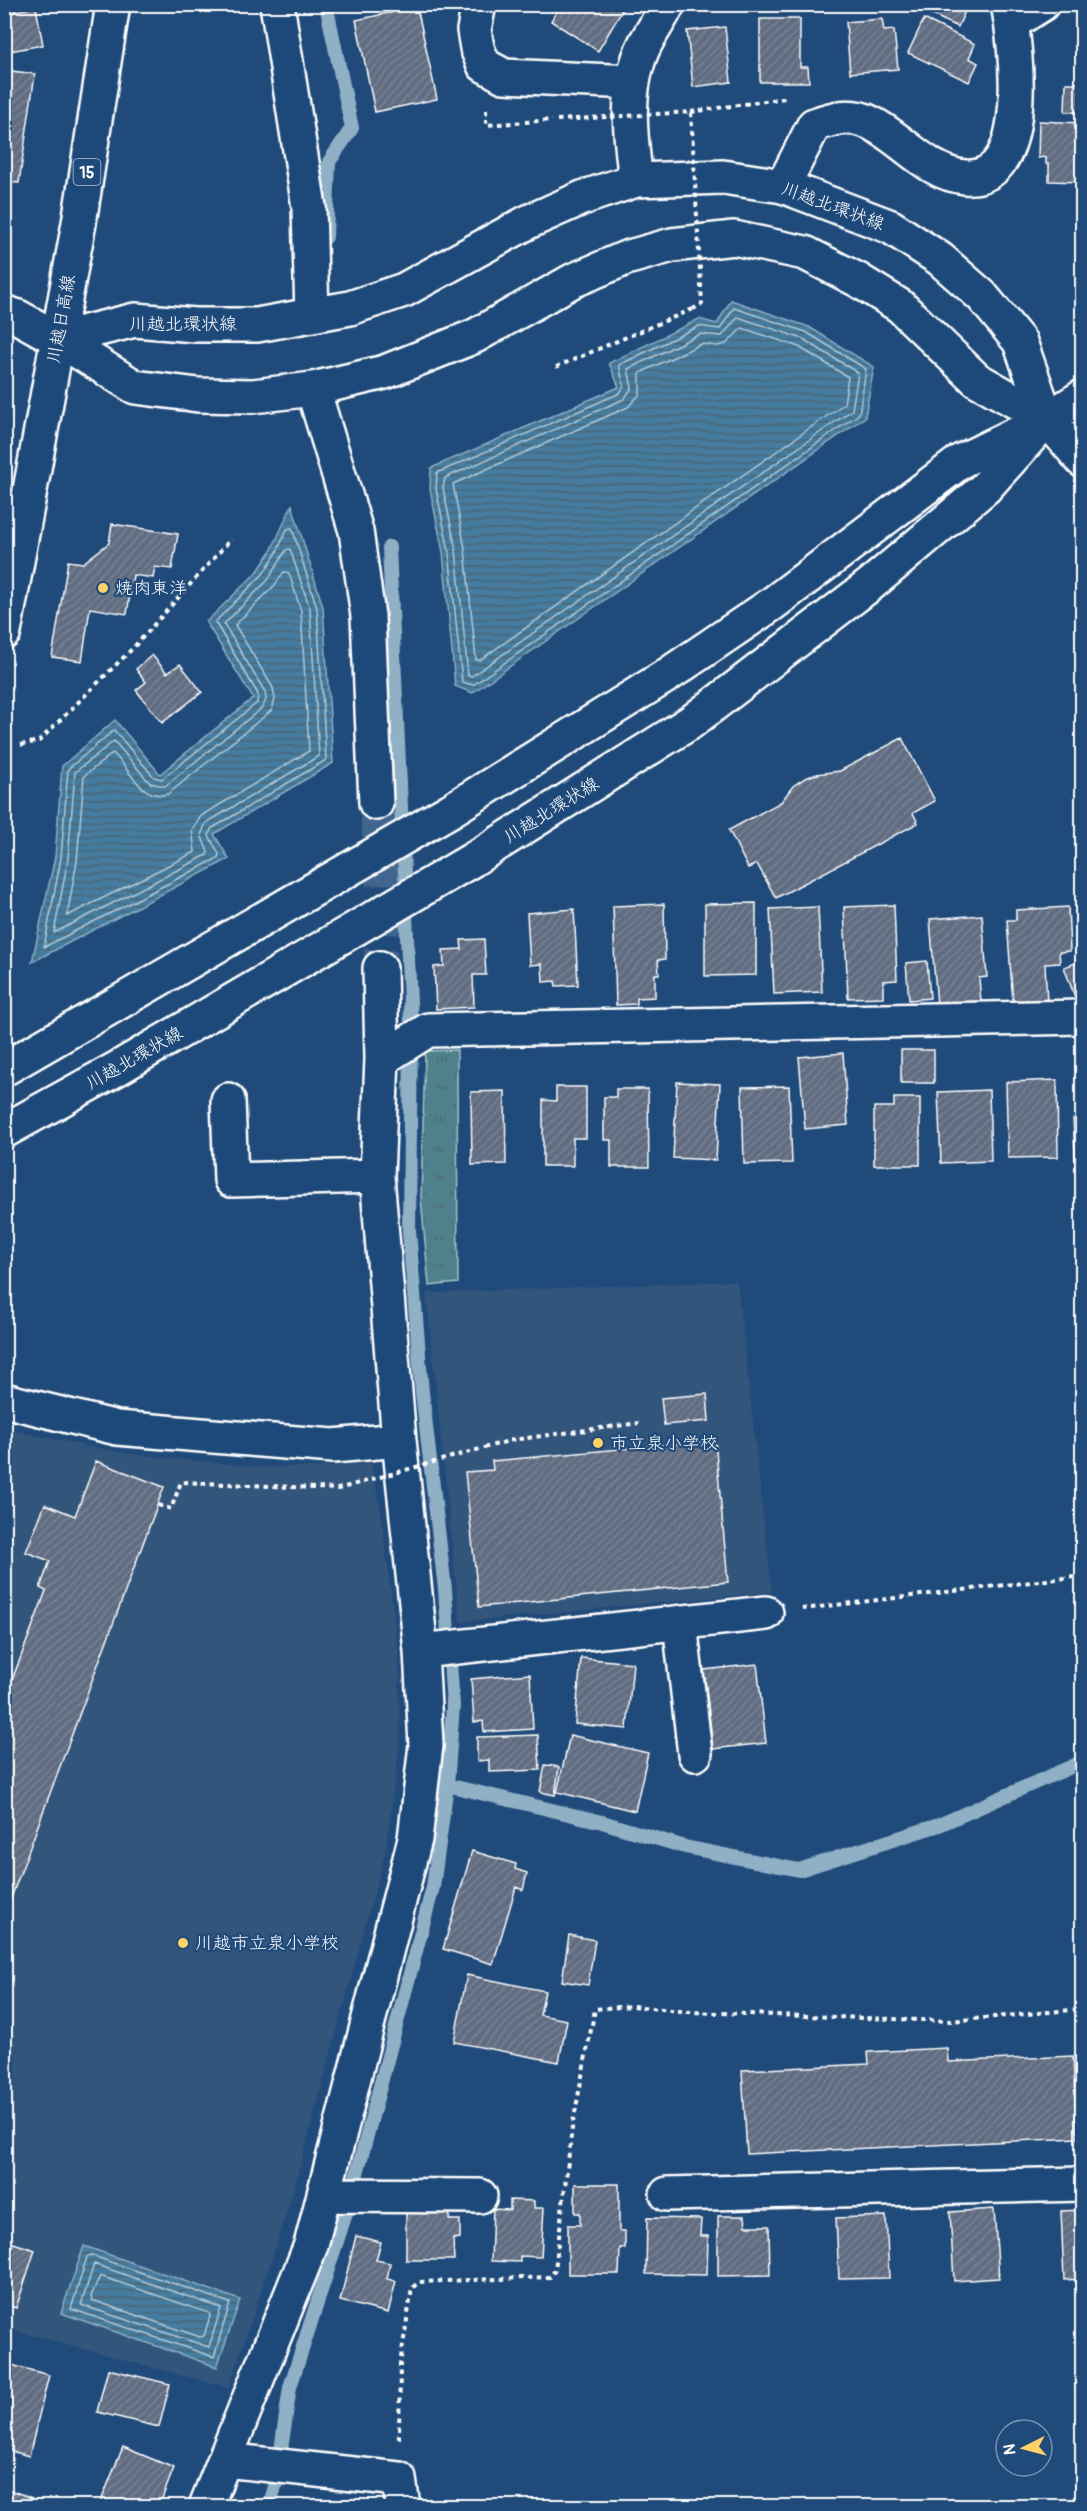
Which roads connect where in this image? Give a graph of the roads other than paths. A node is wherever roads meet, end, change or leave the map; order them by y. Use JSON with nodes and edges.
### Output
{"nodes":[{"id":1,"x":113,"y":4,"type":"edge"},
{"id":2,"x":277,"y":4,"type":"edge"},
{"id":3,"x":479,"y":4,"type":"edge"},
{"id":4,"x":668,"y":4,"type":"edge"},
{"id":5,"x":1042,"y":4,"type":"edge"},
{"id":6,"x":1010,"y":14,"type":"edge"},
{"id":7,"x":633,"y":82,"type":"junction"},
{"id":8,"x":636,"y":180,"type":"junction"},
{"id":9,"x":783,"y":186,"type":"junction"},
{"id":10,"x":4,"y":312,"type":"edge"},
{"id":11,"x":312,"y":315,"type":"junction"},
{"id":12,"x":57,"y":339,"type":"junction"},
{"id":13,"x":313,"y":389,"type":"junction"},
{"id":14,"x":1083,"y":397,"type":"edge"},
{"id":15,"x":1047,"y":419,"type":"junction"},
{"id":16,"x":1083,"y":460,"type":"edge"},
{"id":17,"x":4,"y":632,"type":"edge"},
{"id":18,"x":376,"y":803,"type":"tunnel mouth"},
{"id":19,"x":380,"y":968,"type":"tunnel mouth"},
{"id":20,"x":1083,"y":1017,"type":"edge"},
{"id":21,"x":382,"y":1059,"type":"junction"},
{"id":22,"x":4,"y":1069,"type":"edge"},
{"id":23,"x":228,"y":1100,"type":"dead end"},
{"id":24,"x":4,"y":1131,"type":"edge"},
{"id":25,"x":377,"y":1176,"type":"junction"},
{"id":26,"x":4,"y":1400,"type":"edge"},
{"id":27,"x":399,"y":1440,"type":"junction"},
{"id":28,"x":766,"y":1614,"type":"road end"},
{"id":29,"x":680,"y":1623,"type":"junction"},
{"id":30,"x":421,"y":1651,"type":"junction"},
{"id":31,"x":695,"y":1754,"type":"dead end"},
{"id":32,"x":1083,"y":2184,"type":"edge"},
{"id":33,"x":667,"y":2194,"type":"dead end"},
{"id":34,"x":324,"y":2195,"type":"junction"},
{"id":35,"x":480,"y":2196,"type":"dead end"},
{"id":36,"x":225,"y":2460,"type":"junction"},
{"id":37,"x":401,"y":2493,"type":"edge"},
{"id":38,"x":206,"y":2506,"type":"edge"}],
"edges":[{"from":1,"to":12,"type":"main road","name":"川越日高線","number":"15"},
{"from":2,"to":11,"type":"main road"},
{"from":3,"to":7,"type":"main road"},
{"from":4,"to":7,"type":"main road"},
{"from":5,"to":6,"type":"main road"},
{"from":6,"to":9,"type":"main road"},
{"from":7,"to":8,"type":"main road"},
{"from":8,"to":9,"type":"main road","name":"川越北環状線"},
{"from":8,"to":11,"type":"main road","name":"川越北環状線"},
{"from":9,"to":15,"type":"main road","name":"川越北環状線"},
{"from":10,"to":12,"type":"main road"},
{"from":11,"to":12,"type":"main road","name":"川越北環状線"},
{"from":12,"to":13,"type":"main road"},
{"from":12,"to":17,"type":"main road","name":"川越日高線","number":"15"},
{"from":13,"to":15,"type":"main road"},
{"from":13,"to":18,"type":"main road"},
{"from":14,"to":15,"type":"main road","name":"川越北環状線"},
{"from":15,"to":16,"type":"main road"},
{"from":15,"to":22,"type":"main road","name":"川越北環状線","bridge":true},
{"from":15,"to":24,"type":"main road","name":"川越北環状線","bridge":true},
{"from":19,"to":21,"type":"main road"},
{"from":20,"to":21,"type":"main road"},
{"from":21,"to":25,"type":"main road"},
{"from":23,"to":25,"type":"main road"},
{"from":25,"to":27,"type":"main road"},
{"from":26,"to":27,"type":"main road"},
{"from":27,"to":30,"type":"main road"},
{"from":28,"to":29,"type":"main road"},
{"from":29,"to":30,"type":"main road"},
{"from":29,"to":31,"type":"main road"},
{"from":30,"to":34,"type":"main road"},
{"from":32,"to":33,"type":"main road"},
{"from":34,"to":35,"type":"main road"},
{"from":34,"to":36,"type":"main road"},
{"from":36,"to":37,"type":"main road"},
{"from":36,"to":38,"type":"main road"}]}
